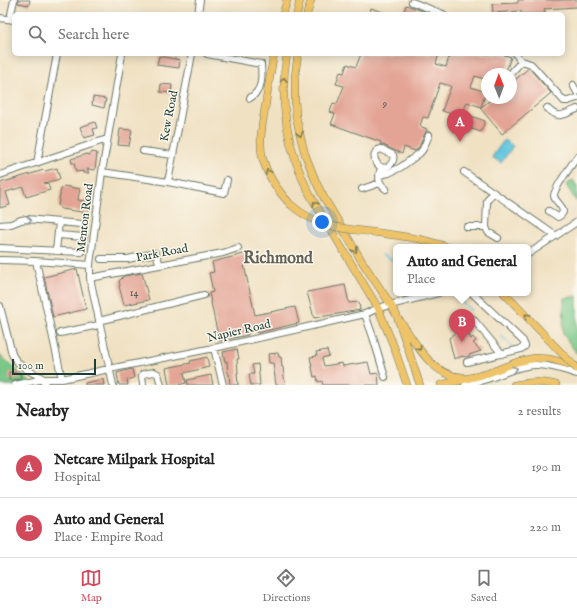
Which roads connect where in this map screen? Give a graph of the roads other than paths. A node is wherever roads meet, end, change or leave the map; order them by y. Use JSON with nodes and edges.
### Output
{"nodes":[{"id":1,"x":14,"y":0,"type":"edge"},
{"id":2,"x":200,"y":0,"type":"edge"},
{"id":3,"x":287,"y":0,"type":"edge"},
{"id":4,"x":300,"y":0,"type":"edge"},
{"id":5,"x":311,"y":0,"type":"edge"},
{"id":6,"x":412,"y":2,"type":"dead end"},
{"id":7,"x":13,"y":12,"type":"edge"},
{"id":8,"x":198,"y":12,"type":"edge"},
{"id":9,"x":284,"y":12,"type":"edge"},
{"id":10,"x":297,"y":12,"type":"edge"},
{"id":11,"x":308,"y":12,"type":"edge"},
{"id":12,"x":438,"y":12,"type":"edge"},
{"id":13,"x":0,"y":18,"type":"edge"},
{"id":14,"x":12,"y":20,"type":"edge"},
{"id":15,"x":56,"y":56,"type":"edge"},
{"id":16,"x":122,"y":56,"type":"edge"},
{"id":17,"x":192,"y":56,"type":"edge"},
{"id":18,"x":231,"y":56,"type":"edge"},
{"id":19,"x":274,"y":56,"type":"edge"},
{"id":20,"x":287,"y":56,"type":"edge"},
{"id":21,"x":298,"y":56,"type":"edge"},
{"id":22,"x":517,"y":56,"type":"edge"},
{"id":23,"x":522,"y":61,"type":"junction"},
{"id":24,"x":516,"y":68,"type":"edge"},
{"id":25,"x":573,"y":85,"type":"dead end"},
{"id":26,"x":577,"y":92,"type":"edge"},
{"id":27,"x":250,"y":98,"type":"dead end"},
{"id":28,"x":577,"y":98,"type":"edge"},
{"id":29,"x":547,"y":108,"type":"dead end"},
{"id":30,"x":577,"y":109,"type":"edge"},
{"id":31,"x":429,"y":135,"type":"dead end"},
{"id":32,"x":107,"y":139,"type":"junction"},
{"id":33,"x":143,"y":151,"type":"dead end"},
{"id":34,"x":172,"y":155,"type":"junction"},
{"id":35,"x":577,"y":157,"type":"edge"},
{"id":36,"x":37,"y":163,"type":"junction"},
{"id":37,"x":381,"y":168,"type":"dead end"},
{"id":38,"x":102,"y":172,"type":"junction"},
{"id":39,"x":464,"y":172,"type":"dead end"},
{"id":40,"x":0,"y":175,"type":"edge"},
{"id":41,"x":379,"y":175,"type":"junction"},
{"id":42,"x":227,"y":180,"type":"dead end"},
{"id":43,"x":168,"y":182,"type":"junction"},
{"id":44,"x":380,"y":183,"type":"junction"},
{"id":45,"x":362,"y":189,"type":"dead end"},
{"id":46,"x":386,"y":189,"type":"dead end"},
{"id":47,"x":493,"y":192,"type":"junction"},
{"id":48,"x":549,"y":211,"type":"dead end"},
{"id":49,"x":59,"y":222,"type":"junction"},
{"id":50,"x":577,"y":222,"type":"edge"},
{"id":51,"x":81,"y":224,"type":"dead end"},
{"id":52,"x":0,"y":225,"type":"edge"},
{"id":53,"x":467,"y":227,"type":"dead end"},
{"id":54,"x":486,"y":227,"type":"junction"},
{"id":55,"x":58,"y":234,"type":"junction"},
{"id":56,"x":556,"y":236,"type":"junction"},
{"id":57,"x":84,"y":237,"type":"dead end"},
{"id":58,"x":498,"y":238,"type":"dead end"},
{"id":59,"x":437,"y":244,"type":"edge"},
{"id":60,"x":0,"y":248,"type":"edge"},
{"id":61,"x":238,"y":248,"type":"dead end"},
{"id":62,"x":54,"y":251,"type":"junction"},
{"id":63,"x":81,"y":252,"type":"dead end"},
{"id":64,"x":531,"y":252,"type":"edge"},
{"id":65,"x":101,"y":259,"type":"dead end"},
{"id":66,"x":2,"y":260,"type":"edge"},
{"id":67,"x":36,"y":261,"type":"junction"},
{"id":68,"x":52,"y":263,"type":"junction"},
{"id":69,"x":90,"y":265,"type":"junction"},
{"id":70,"x":160,"y":265,"type":"junction"},
{"id":71,"x":90,"y":278,"type":"junction"},
{"id":72,"x":204,"y":295,"type":"dead end"},
{"id":73,"x":426,"y":296,"type":"edge"},
{"id":74,"x":475,"y":296,"type":"edge"},
{"id":75,"x":507,"y":296,"type":"edge"},
{"id":76,"x":391,"y":305,"type":"junction"},
{"id":77,"x":0,"y":306,"type":"edge"},
{"id":78,"x":378,"y":308,"type":"junction"},
{"id":79,"x":365,"y":314,"type":"junction"},
{"id":80,"x":397,"y":316,"type":"junction"},
{"id":81,"x":473,"y":319,"type":"dead end"},
{"id":82,"x":99,"y":323,"type":"junction"},
{"id":83,"x":60,"y":332,"type":"dead end"},
{"id":84,"x":214,"y":348,"type":"junction"},
{"id":85,"x":502,"y":354,"type":"junction"},
{"id":86,"x":467,"y":362,"type":"dead end"},
{"id":87,"x":577,"y":368,"type":"edge"},
{"id":88,"x":109,"y":369,"type":"junction"},
{"id":89,"x":577,"y":374,"type":"edge"},
{"id":90,"x":385,"y":377,"type":"dead end"},
{"id":91,"x":472,"y":378,"type":"junction"},
{"id":92,"x":62,"y":379,"type":"junction"},
{"id":93,"x":45,"y":382,"type":"edge"},
{"id":94,"x":15,"y":385,"type":"edge"},
{"id":95,"x":113,"y":385,"type":"edge"},
{"id":96,"x":143,"y":385,"type":"edge"},
{"id":97,"x":160,"y":385,"type":"edge"},
{"id":98,"x":222,"y":385,"type":"edge"},
{"id":99,"x":407,"y":385,"type":"edge"},
{"id":100,"x":420,"y":385,"type":"edge"},
{"id":101,"x":441,"y":385,"type":"edge"},
{"id":102,"x":464,"y":385,"type":"edge"},
{"id":103,"x":514,"y":385,"type":"edge"},
{"id":104,"x":556,"y":385,"type":"edge"}],
"edges":[{"from":1,"to":7,"type":"street"},
{"from":2,"to":8,"type":"street"},
{"from":3,"to":9,"type":"main road"},
{"from":4,"to":10,"type":"main road"},
{"from":5,"to":11,"type":"main road"},
{"from":6,"to":12,"type":"street"},
{"from":13,"to":14,"type":"street"},
{"from":15,"to":36,"type":"street"},
{"from":16,"to":32,"type":"street","name":"Menton Road"},
{"from":17,"to":34,"type":"street","name":"Kew Road"},
{"from":18,"to":27,"type":"street"},
{"from":59,"to":19,"type":"main road","one_way":true,"bridge":true},
{"from":78,"to":20,"type":"main road","one_way":true},
{"from":21,"to":76,"type":"main road","one_way":true},
{"from":22,"to":23,"type":"street"},
{"from":23,"to":24,"type":"street"},
{"from":23,"to":28,"type":"street"},
{"from":25,"to":26,"type":"street"},
{"from":29,"to":30,"type":"street"},
{"from":31,"to":41,"type":"street"},
{"from":32,"to":36,"type":"street"},
{"from":32,"to":38,"type":"street","name":"Menton Road"},
{"from":33,"to":34,"type":"street"},
{"from":34,"to":43,"type":"street","name":"Kew Road"},
{"from":35,"to":48,"type":"street"},
{"from":36,"to":40,"type":"street"},
{"from":37,"to":41,"type":"street"},
{"from":38,"to":43,"type":"street"},
{"from":38,"to":69,"type":"street","name":"Menton Road"},
{"from":39,"to":47,"type":"street"},
{"from":41,"to":44,"type":"street"},
{"from":42,"to":43,"type":"street"},
{"from":44,"to":45,"type":"street"},
{"from":44,"to":46,"type":"street"},
{"from":47,"to":54,"type":"street"},
{"from":47,"to":56,"type":"street"},
{"from":49,"to":51,"type":"street"},
{"from":52,"to":49,"type":"street","one_way":true},
{"from":49,"to":55,"type":"street"},
{"from":50,"to":56,"type":"street"},
{"from":53,"to":54,"type":"street"},
{"from":54,"to":58,"type":"street"},
{"from":55,"to":57,"type":"street"},
{"from":55,"to":62,"type":"street"},
{"from":56,"to":64,"type":"street"},
{"from":60,"to":62,"type":"street"},
{"from":61,"to":70,"type":"street","name":"Park Road"},
{"from":62,"to":63,"type":"street"},
{"from":62,"to":68,"type":"street"},
{"from":65,"to":70,"type":"street"},
{"from":66,"to":67,"type":"street"},
{"from":67,"to":68,"type":"street"},
{"from":67,"to":92,"type":"street"},
{"from":68,"to":69,"type":"street"},
{"from":69,"to":71,"type":"street","name":"Menton Road"},
{"from":70,"to":71,"type":"street","name":"Park Road"},
{"from":71,"to":82,"type":"street","name":"Menton Road"},
{"from":72,"to":82,"type":"street"},
{"from":73,"to":76,"type":"street","name":"Napier Road"},
{"from":74,"to":85,"type":"street"},
{"from":87,"to":75,"type":"main road","one_way":true,"bridge":true},
{"from":76,"to":78,"type":"street","name":"Napier Road"},
{"from":76,"to":80,"type":"main road"},
{"from":77,"to":93,"type":"street"},
{"from":78,"to":79,"type":"street","name":"Napier Road"},
{"from":78,"to":99,"type":"main road"},
{"from":79,"to":84,"type":"street","name":"Napier Road"},
{"from":79,"to":90,"type":"street"},
{"from":80,"to":91,"type":"main road","one_way":true},
{"from":80,"to":100,"type":"main road"},
{"from":81,"to":85,"type":"street"},
{"from":82,"to":83,"type":"street"},
{"from":82,"to":88,"type":"street","name":"Menton Road"},
{"from":84,"to":88,"type":"street","name":"Napier Road"},
{"from":84,"to":98,"type":"street"},
{"from":85,"to":86,"type":"street"},
{"from":87,"to":91,"type":"main road"},
{"from":88,"to":92,"type":"street","name":"Napier Road"},
{"from":88,"to":95,"type":"street","name":"Menton Road"},
{"from":102,"to":89,"type":"street","one_way":true},
{"from":91,"to":101,"type":"main road"},
{"from":92,"to":93,"type":"street","name":"Napier Road"},
{"from":93,"to":94,"type":"street","name":"Napier Road"},
{"from":96,"to":97,"type":"street"},
{"from":103,"to":104,"type":"main road"}]}
